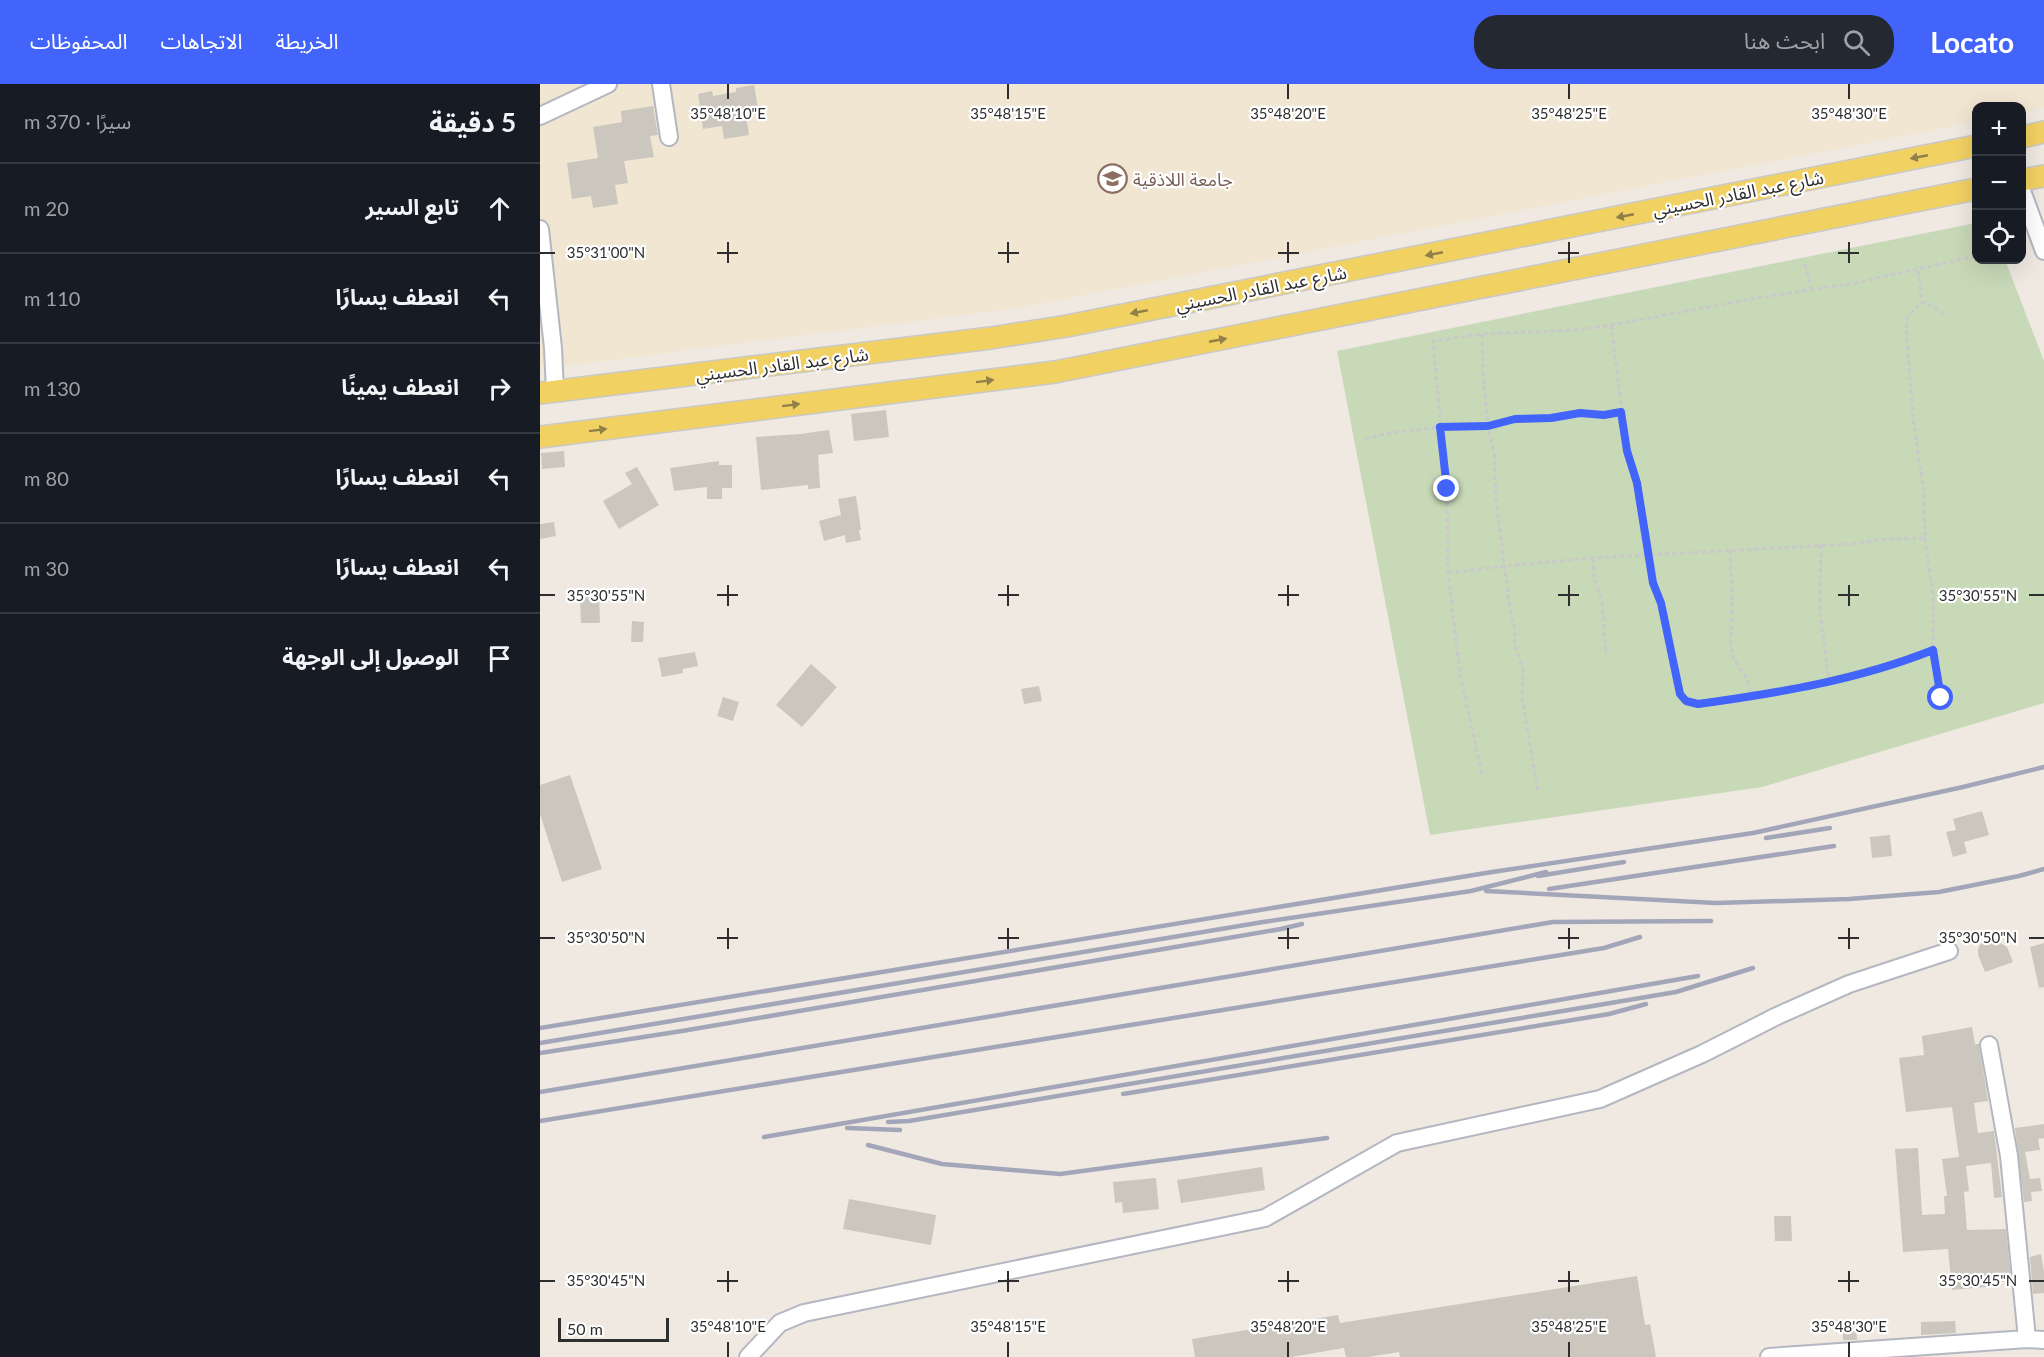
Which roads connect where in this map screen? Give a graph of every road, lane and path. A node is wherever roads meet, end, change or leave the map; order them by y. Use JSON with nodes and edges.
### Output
{"nodes":[{"id":1,"x":608,"y":84,"type":"edge"},
{"id":2,"x":662,"y":84,"type":"edge"},
{"id":3,"x":540,"y":116,"type":"edge"},
{"id":4,"x":2044,"y":132,"type":"edge"},
{"id":5,"x":2026,"y":135,"type":"edge"},
{"id":6,"x":669,"y":137,"type":"dead end"},
{"id":7,"x":1972,"y":147,"type":"edge"},
{"id":8,"x":2044,"y":176,"type":"edge"},
{"id":9,"x":2026,"y":179,"type":"edge"},
{"id":10,"x":1972,"y":190,"type":"edge"},
{"id":11,"x":2026,"y":202,"type":"edge"},
{"id":12,"x":540,"y":229,"type":"edge"},
{"id":13,"x":2044,"y":251,"type":"edge"},
{"id":14,"x":1972,"y":257,"type":"edge"},
{"id":15,"x":1804,"y":264,"type":"dead end"},
{"id":16,"x":1918,"y":270,"type":"junction"},
{"id":17,"x":1810,"y":289,"type":"junction"},
{"id":18,"x":1922,"y":302,"type":"junction"},
{"id":19,"x":1942,"y":314,"type":"dead end"},
{"id":20,"x":1611,"y":325,"type":"junction"},
{"id":21,"x":1482,"y":334,"type":"junction"},
{"id":22,"x":548,"y":393,"type":"edge"},
{"id":23,"x":1621,"y":412,"type":"junction"},
{"id":24,"x":1488,"y":426,"type":"junction"},
{"id":25,"x":1440,"y":427,"type":"junction"},
{"id":26,"x":540,"y":437,"type":"edge"},
{"id":27,"x":1365,"y":439,"type":"dead end"},
{"id":28,"x":1925,"y":538,"type":"junction"},
{"id":29,"x":1821,"y":545,"type":"junction"},
{"id":30,"x":1730,"y":550,"type":"junction"},
{"id":31,"x":1650,"y":555,"type":"junction"},
{"id":32,"x":1593,"y":558,"type":"junction"},
{"id":33,"x":1504,"y":566,"type":"junction"},
{"id":34,"x":1448,"y":573,"type":"junction"},
{"id":35,"x":1933,"y":650,"type":"junction"},
{"id":36,"x":1606,"y":655,"type":"dead end"},
{"id":37,"x":1829,"y":681,"type":"junction"},
{"id":38,"x":1752,"y":695,"type":"junction"},
{"id":39,"x":1941,"y":698,"type":"dead end"},
{"id":40,"x":1482,"y":774,"type":"dead end"},
{"id":41,"x":1538,"y":791,"type":"dead end"},
{"id":42,"x":1949,"y":951,"type":"dead end"},
{"id":43,"x":1989,"y":1045,"type":"dead end"},
{"id":44,"x":2036,"y":1339,"type":"edge"},
{"id":45,"x":748,"y":1357,"type":"edge"},
{"id":46,"x":1769,"y":1357,"type":"edge"}],
"edges":[{"from":1,"to":3,"type":"street"},
{"from":2,"to":6,"type":"street"},
{"from":4,"to":5,"type":"main road"},
{"from":7,"to":22,"type":"main road","name":"شارع عبد القادر الحسيني","one_way":true},
{"from":8,"to":9,"type":"main road"},
{"from":26,"to":10,"type":"main road","one_way":true},
{"from":11,"to":13,"type":"street"},
{"from":12,"to":22,"type":"street"},
{"from":14,"to":16,"type":"path"},
{"from":15,"to":17,"type":"path"},
{"from":16,"to":17,"type":"path"},
{"from":16,"to":18,"type":"path"},
{"from":17,"to":20,"type":"path"},
{"from":18,"to":19,"type":"path"},
{"from":18,"to":28,"type":"path"},
{"from":20,"to":21,"type":"path"},
{"from":20,"to":23,"type":"path"},
{"from":21,"to":24,"type":"path"},
{"from":21,"to":25,"type":"path"},
{"from":23,"to":24,"type":"path"},
{"from":23,"to":31,"type":"path"},
{"from":24,"to":25,"type":"path"},
{"from":24,"to":33,"type":"path"},
{"from":25,"to":27,"type":"path"},
{"from":25,"to":34,"type":"path"},
{"from":28,"to":29,"type":"path"},
{"from":28,"to":35,"type":"path"},
{"from":29,"to":30,"type":"path"},
{"from":29,"to":37,"type":"path"},
{"from":30,"to":31,"type":"path"},
{"from":30,"to":38,"type":"path"},
{"from":31,"to":32,"type":"path"},
{"from":31,"to":38,"type":"path"},
{"from":32,"to":33,"type":"path"},
{"from":32,"to":36,"type":"path"},
{"from":33,"to":34,"type":"path"},
{"from":33,"to":41,"type":"path"},
{"from":34,"to":40,"type":"path"},
{"from":35,"to":37,"type":"path"},
{"from":35,"to":39,"type":"path"},
{"from":37,"to":38,"type":"path"},
{"from":42,"to":45,"type":"street"},
{"from":43,"to":44,"type":"street"},
{"from":44,"to":46,"type":"street"}]}
